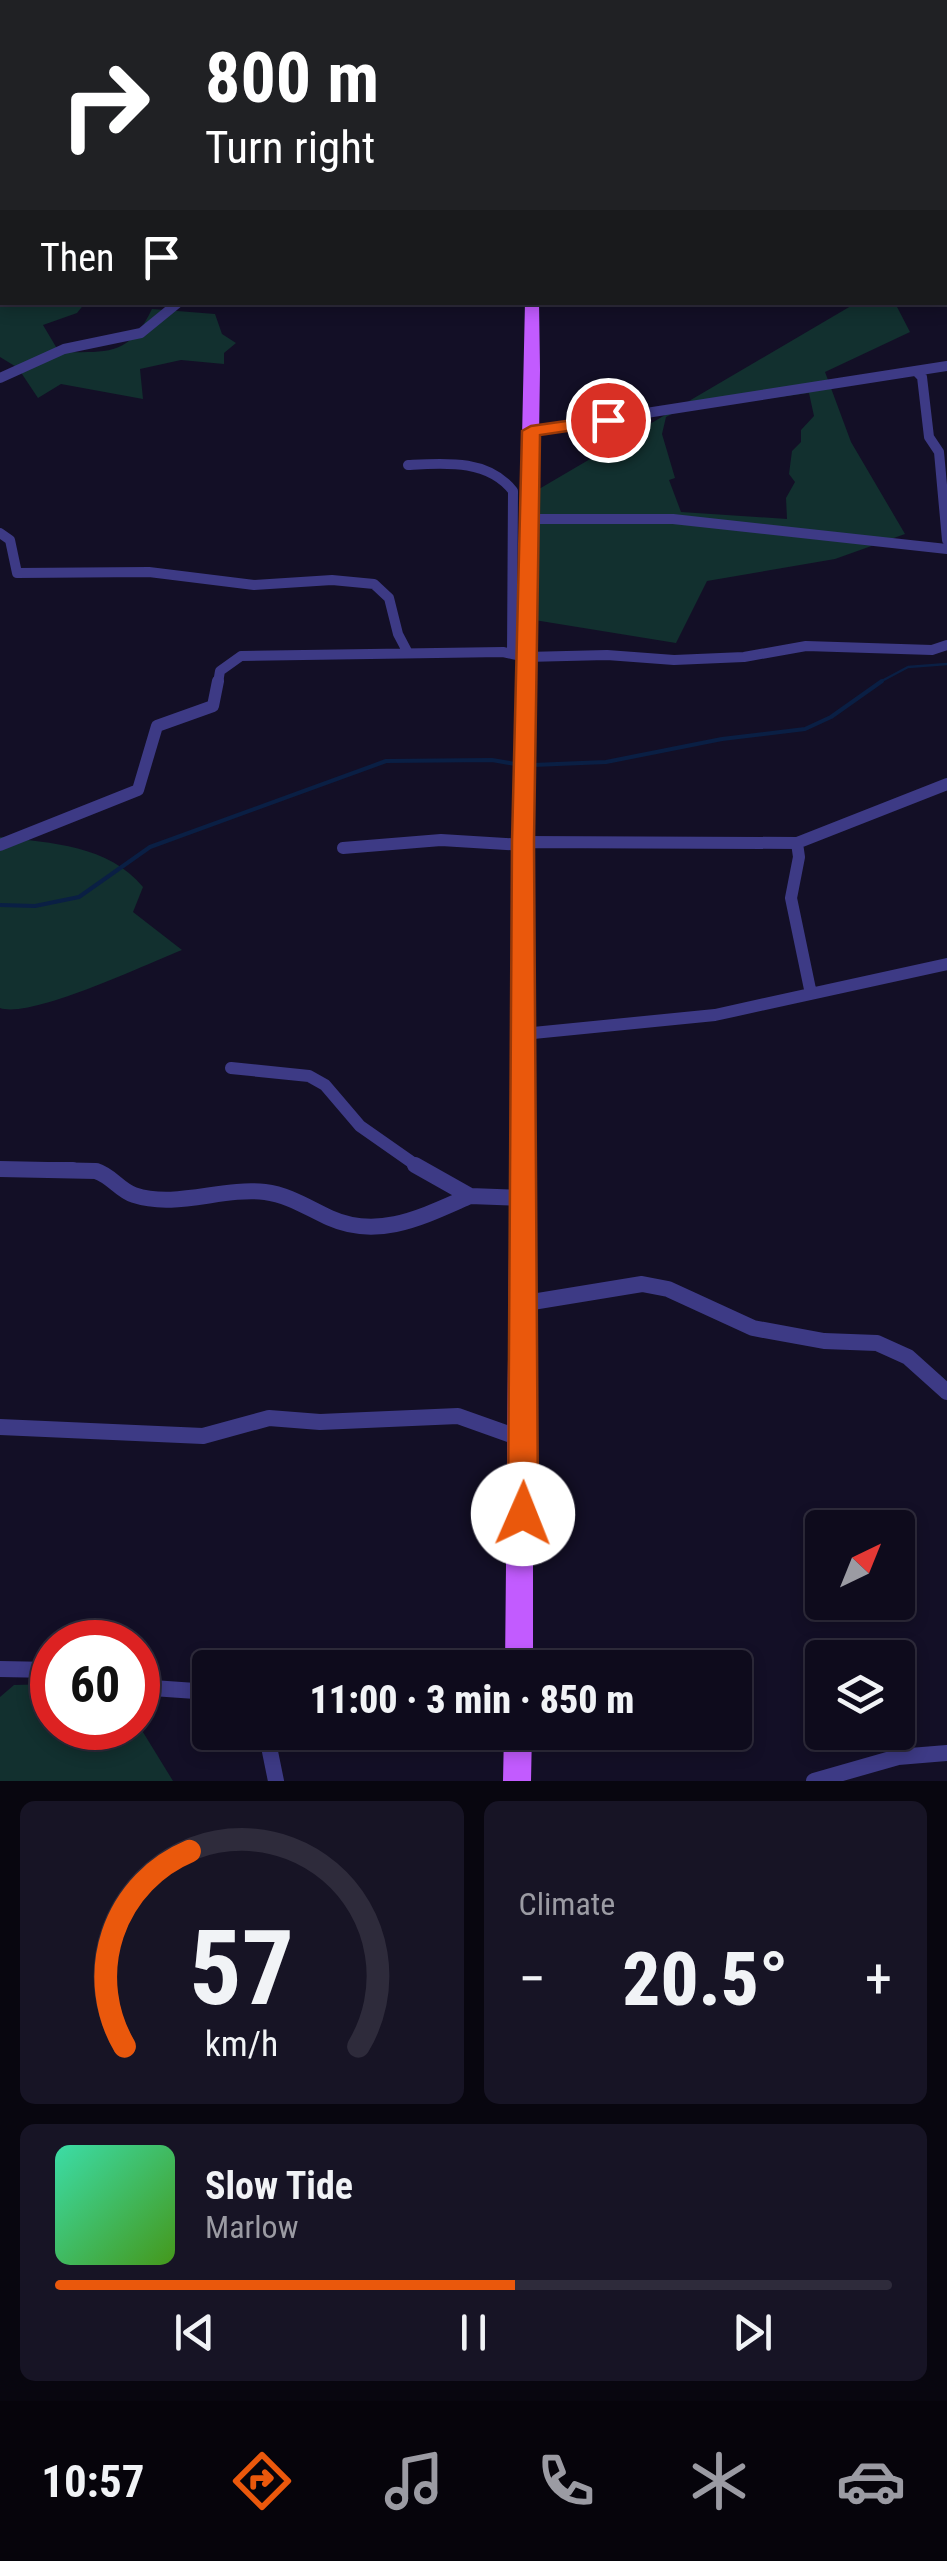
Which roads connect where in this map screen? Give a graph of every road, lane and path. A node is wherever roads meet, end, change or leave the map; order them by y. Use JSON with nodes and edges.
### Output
{"nodes":[{"id":1,"x":177,"y":305,"type":"edge"},
{"id":2,"x":532,"y":305,"type":"edge"},
{"id":3,"x":947,"y":366,"type":"edge"},
{"id":4,"x":916,"y":371,"type":"junction"},
{"id":5,"x":0,"y":378,"type":"edge"},
{"id":6,"x":531,"y":431,"type":"junction"},
{"id":7,"x":408,"y":465,"type":"dead end"},
{"id":8,"x":943,"y":465,"type":"edge"},
{"id":9,"x":529,"y":519,"type":"junction"},
{"id":10,"x":0,"y":533,"type":"edge"},
{"id":11,"x":947,"y":540,"type":"edge"},
{"id":12,"x":947,"y":549,"type":"edge"},
{"id":13,"x":947,"y":645,"type":"edge"},
{"id":14,"x":408,"y":653,"type":"junction"},
{"id":15,"x":519,"y":655,"type":"junction"},
{"id":16,"x":947,"y":784,"type":"edge"},
{"id":17,"x":523,"y":843,"type":"junction"},
{"id":18,"x":797,"y":843,"type":"junction"},
{"id":19,"x":0,"y":845,"type":"edge"},
{"id":20,"x":343,"y":848,"type":"dead end"},
{"id":21,"x":947,"y":964,"type":"edge"},
{"id":22,"x":811,"y":994,"type":"junction"},
{"id":23,"x":523,"y":1034,"type":"junction"},
{"id":24,"x":231,"y":1068,"type":"dead end"},
{"id":25,"x":0,"y":1170,"type":"edge"},
{"id":26,"x":470,"y":1196,"type":"junction"},
{"id":27,"x":521,"y":1198,"type":"junction"},
{"id":28,"x":520,"y":1304,"type":"junction"},
{"id":29,"x":947,"y":1392,"type":"edge"},
{"id":30,"x":0,"y":1428,"type":"edge"},
{"id":31,"x":523,"y":1439,"type":"junction"},
{"id":32,"x":519,"y":1650,"type":"edge"},
{"id":33,"x":0,"y":1670,"type":"edge"},
{"id":34,"x":30,"y":1670,"type":"edge"},
{"id":35,"x":160,"y":1689,"type":"edge"},
{"id":36,"x":192,"y":1691,"type":"edge"},
{"id":37,"x":270,"y":1750,"type":"edge"},
{"id":38,"x":518,"y":1750,"type":"edge"},
{"id":39,"x":947,"y":1753,"type":"edge"},
{"id":40,"x":276,"y":1781,"type":"edge"},
{"id":41,"x":517,"y":1781,"type":"edge"},
{"id":42,"x":814,"y":1781,"type":"edge"}],
"edges":[{"from":1,"to":5,"type":"street"},
{"from":2,"to":6,"type":"main road"},
{"from":3,"to":4,"type":"street"},
{"from":4,"to":6,"type":"street"},
{"from":4,"to":8,"type":"street"},
{"from":6,"to":9,"type":"main road"},
{"from":7,"to":15,"type":"street"},
{"from":8,"to":11,"type":"street"},
{"from":9,"to":12,"type":"street"},
{"from":9,"to":15,"type":"main road"},
{"from":10,"to":14,"type":"street"},
{"from":13,"to":15,"type":"street"},
{"from":14,"to":15,"type":"street"},
{"from":14,"to":19,"type":"street"},
{"from":15,"to":17,"type":"main road"},
{"from":16,"to":18,"type":"street"},
{"from":17,"to":18,"type":"street"},
{"from":17,"to":20,"type":"street"},
{"from":17,"to":23,"type":"main road"},
{"from":18,"to":22,"type":"street"},
{"from":21,"to":22,"type":"street"},
{"from":22,"to":23,"type":"street"},
{"from":23,"to":27,"type":"main road"},
{"from":24,"to":26,"type":"street"},
{"from":25,"to":26,"type":"street"},
{"from":26,"to":27,"type":"street"},
{"from":27,"to":28,"type":"main road"},
{"from":28,"to":29,"type":"street"},
{"from":28,"to":31,"type":"main road"},
{"from":30,"to":31,"type":"street"},
{"from":31,"to":32,"type":"main road"},
{"from":33,"to":34,"type":"street"},
{"from":35,"to":36,"type":"street"},
{"from":37,"to":40,"type":"street"},
{"from":38,"to":41,"type":"main road"},
{"from":39,"to":42,"type":"street"}]}
